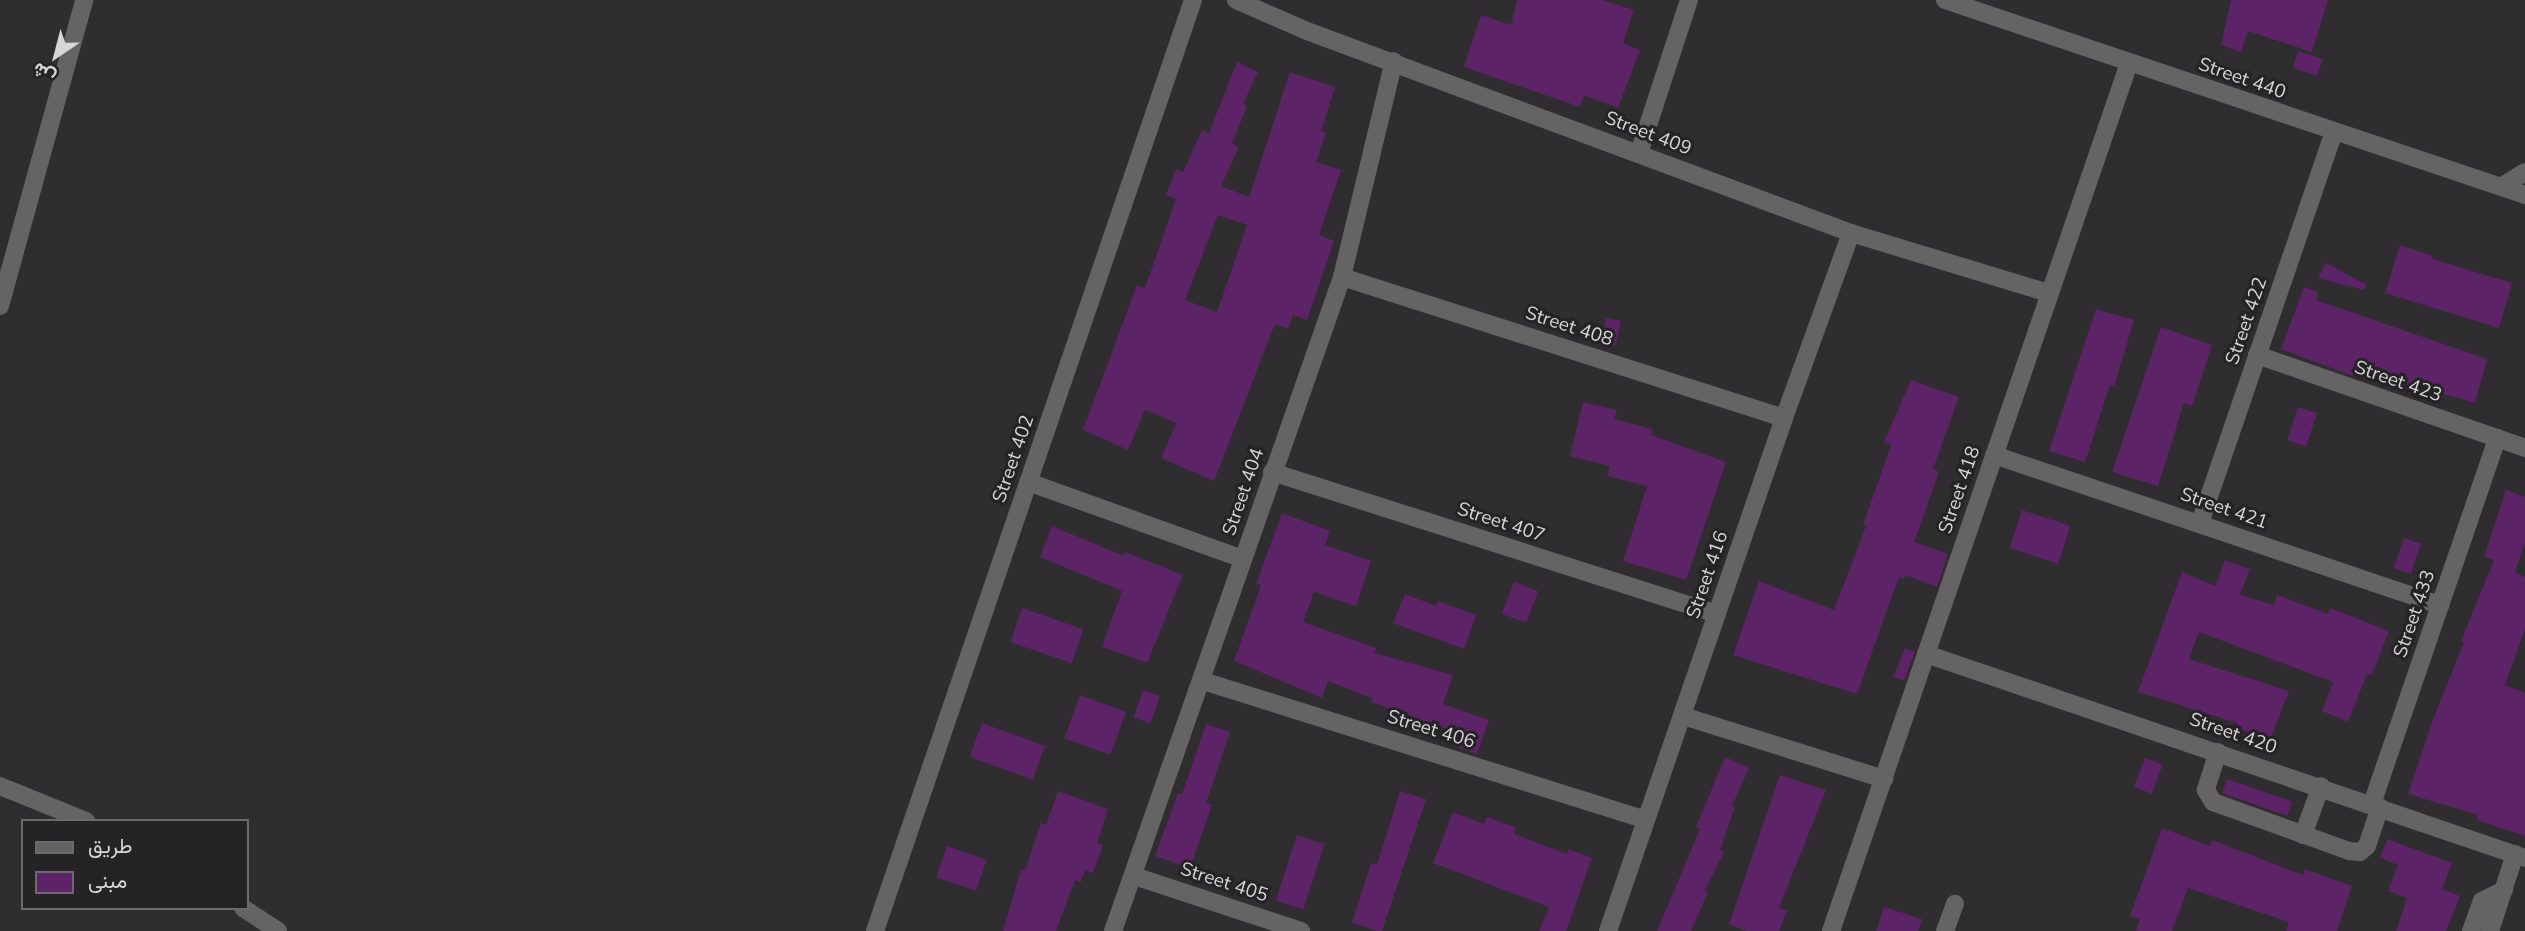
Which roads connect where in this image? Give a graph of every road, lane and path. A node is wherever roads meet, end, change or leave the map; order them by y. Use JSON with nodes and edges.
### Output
{"nodes":[{"id":1,"x":84,"y":0,"type":"edge"},
{"id":2,"x":1193,"y":0,"type":"edge"},
{"id":3,"x":1236,"y":0,"type":"edge"},
{"id":4,"x":1689,"y":0,"type":"edge"},
{"id":5,"x":1951,"y":1,"type":"edge"},
{"id":6,"x":1394,"y":61,"type":"junction"},
{"id":7,"x":2129,"y":63,"type":"junction"},
{"id":8,"x":2334,"y":132,"type":"junction"},
{"id":9,"x":1639,"y":153,"type":"junction"},
{"id":10,"x":2525,"y":172,"type":"edge"},
{"id":11,"x":2501,"y":187,"type":"junction"},
{"id":12,"x":2525,"y":195,"type":"edge"},
{"id":13,"x":1851,"y":233,"type":"junction"},
{"id":14,"x":1342,"y":277,"type":"junction"},
{"id":15,"x":2049,"y":293,"type":"junction"},
{"id":16,"x":0,"y":306,"type":"edge"},
{"id":17,"x":2258,"y":355,"type":"junction"},
{"id":18,"x":1784,"y":418,"type":"junction"},
{"id":19,"x":2497,"y":438,"type":"junction"},
{"id":20,"x":2525,"y":448,"type":"edge"},
{"id":21,"x":1994,"y":455,"type":"junction"},
{"id":22,"x":1272,"y":472,"type":"junction"},
{"id":23,"x":1028,"y":482,"type":"junction"},
{"id":24,"x":2200,"y":523,"type":"junction"},
{"id":25,"x":1243,"y":559,"type":"junction"},
{"id":26,"x":2440,"y":605,"type":"junction"},
{"id":27,"x":1717,"y":614,"type":"junction"},
{"id":28,"x":1926,"y":654,"type":"junction"},
{"id":29,"x":1203,"y":681,"type":"junction"},
{"id":30,"x":1683,"y":716,"type":"junction"},
{"id":31,"x":2218,"y":752,"type":"junction"},
{"id":32,"x":1884,"y":779,"type":"junction"},
{"id":33,"x":0,"y":786,"type":"edge"},
{"id":34,"x":2321,"y":786,"type":"junction"},
{"id":35,"x":2376,"y":805,"type":"junction"},
{"id":36,"x":81,"y":819,"type":"edge"},
{"id":37,"x":1646,"y":820,"type":"junction"},
{"id":38,"x":2303,"y":835,"type":"junction"},
{"id":39,"x":2520,"y":856,"type":"edge"},
{"id":40,"x":1134,"y":876,"type":"junction"},
{"id":41,"x":2504,"y":890,"type":"junction"},
{"id":42,"x":1955,"y":904,"type":"dead end"},
{"id":43,"x":246,"y":910,"type":"edge"},
{"id":44,"x":278,"y":931,"type":"edge"},
{"id":45,"x":875,"y":931,"type":"edge"},
{"id":46,"x":1113,"y":931,"type":"edge"},
{"id":47,"x":1301,"y":931,"type":"edge"},
{"id":48,"x":1608,"y":931,"type":"edge"},
{"id":49,"x":1831,"y":931,"type":"edge"},
{"id":50,"x":1945,"y":931,"type":"edge"},
{"id":51,"x":2471,"y":931,"type":"edge"},
{"id":52,"x":2490,"y":931,"type":"edge"}],
"edges":[{"from":1,"to":16,"type":"street"},
{"from":2,"to":23,"type":"street","name":"Street 402"},
{"from":3,"to":6,"type":"street","name":"Street 409"},
{"from":4,"to":9,"type":"street"},
{"from":5,"to":7,"type":"street","name":"Street 440"},
{"from":6,"to":9,"type":"street","name":"Street 409"},
{"from":6,"to":14,"type":"street","name":"Street 404"},
{"from":7,"to":8,"type":"street","name":"Street 440"},
{"from":7,"to":15,"type":"street","name":"Street 418"},
{"from":8,"to":11,"type":"street","name":"Street 440"},
{"from":8,"to":17,"type":"street","name":"Street 422"},
{"from":9,"to":13,"type":"street","name":"Street 409"},
{"from":10,"to":11,"type":"street"},
{"from":11,"to":12,"type":"street","name":"Street 440"},
{"from":13,"to":15,"type":"street","name":"Street 409"},
{"from":13,"to":18,"type":"street","name":"Street 416"},
{"from":14,"to":18,"type":"street","name":"Street 408"},
{"from":14,"to":22,"type":"street","name":"Street 404"},
{"from":15,"to":21,"type":"street","name":"Street 418"},
{"from":17,"to":19,"type":"street","name":"Street 423"},
{"from":17,"to":24,"type":"street","name":"Street 422"},
{"from":18,"to":27,"type":"street","name":"Street 416"},
{"from":19,"to":20,"type":"street","name":"Street 423"},
{"from":19,"to":26,"type":"street","name":"Street 433"},
{"from":21,"to":24,"type":"street","name":"Street 421"},
{"from":21,"to":28,"type":"street","name":"Street 418"},
{"from":22,"to":25,"type":"street","name":"Street 404"},
{"from":22,"to":27,"type":"street","name":"Street 407"},
{"from":23,"to":25,"type":"street"},
{"from":23,"to":45,"type":"street","name":"Street 402"},
{"from":24,"to":26,"type":"street","name":"Street 421"},
{"from":25,"to":29,"type":"street","name":"Street 404"},
{"from":26,"to":35,"type":"street","name":"Street 433"},
{"from":27,"to":30,"type":"street","name":"Street 416"},
{"from":28,"to":31,"type":"street","name":"Street 420"},
{"from":28,"to":32,"type":"street","name":"Street 418"},
{"from":29,"to":37,"type":"street","name":"Street 406"},
{"from":29,"to":40,"type":"street","name":"Street 404"},
{"from":30,"to":32,"type":"street"},
{"from":30,"to":37,"type":"street","name":"Street 416"},
{"from":31,"to":34,"type":"street","name":"Street 420"},
{"from":31,"to":38,"type":"street"},
{"from":32,"to":49,"type":"street","name":"Street 418"},
{"from":33,"to":36,"type":"street"},
{"from":34,"to":35,"type":"street","name":"Street 420"},
{"from":34,"to":38,"type":"street"},
{"from":35,"to":38,"type":"street","name":"Street 433"},
{"from":35,"to":39,"type":"street","name":"Street 420"},
{"from":37,"to":48,"type":"street","name":"Street 416"},
{"from":39,"to":41,"type":"street"},
{"from":40,"to":46,"type":"street","name":"Street 404"},
{"from":40,"to":47,"type":"street","name":"Street 405"},
{"from":41,"to":51,"type":"street"},
{"from":41,"to":52,"type":"street"},
{"from":42,"to":50,"type":"street"},
{"from":43,"to":44,"type":"street"}]}
